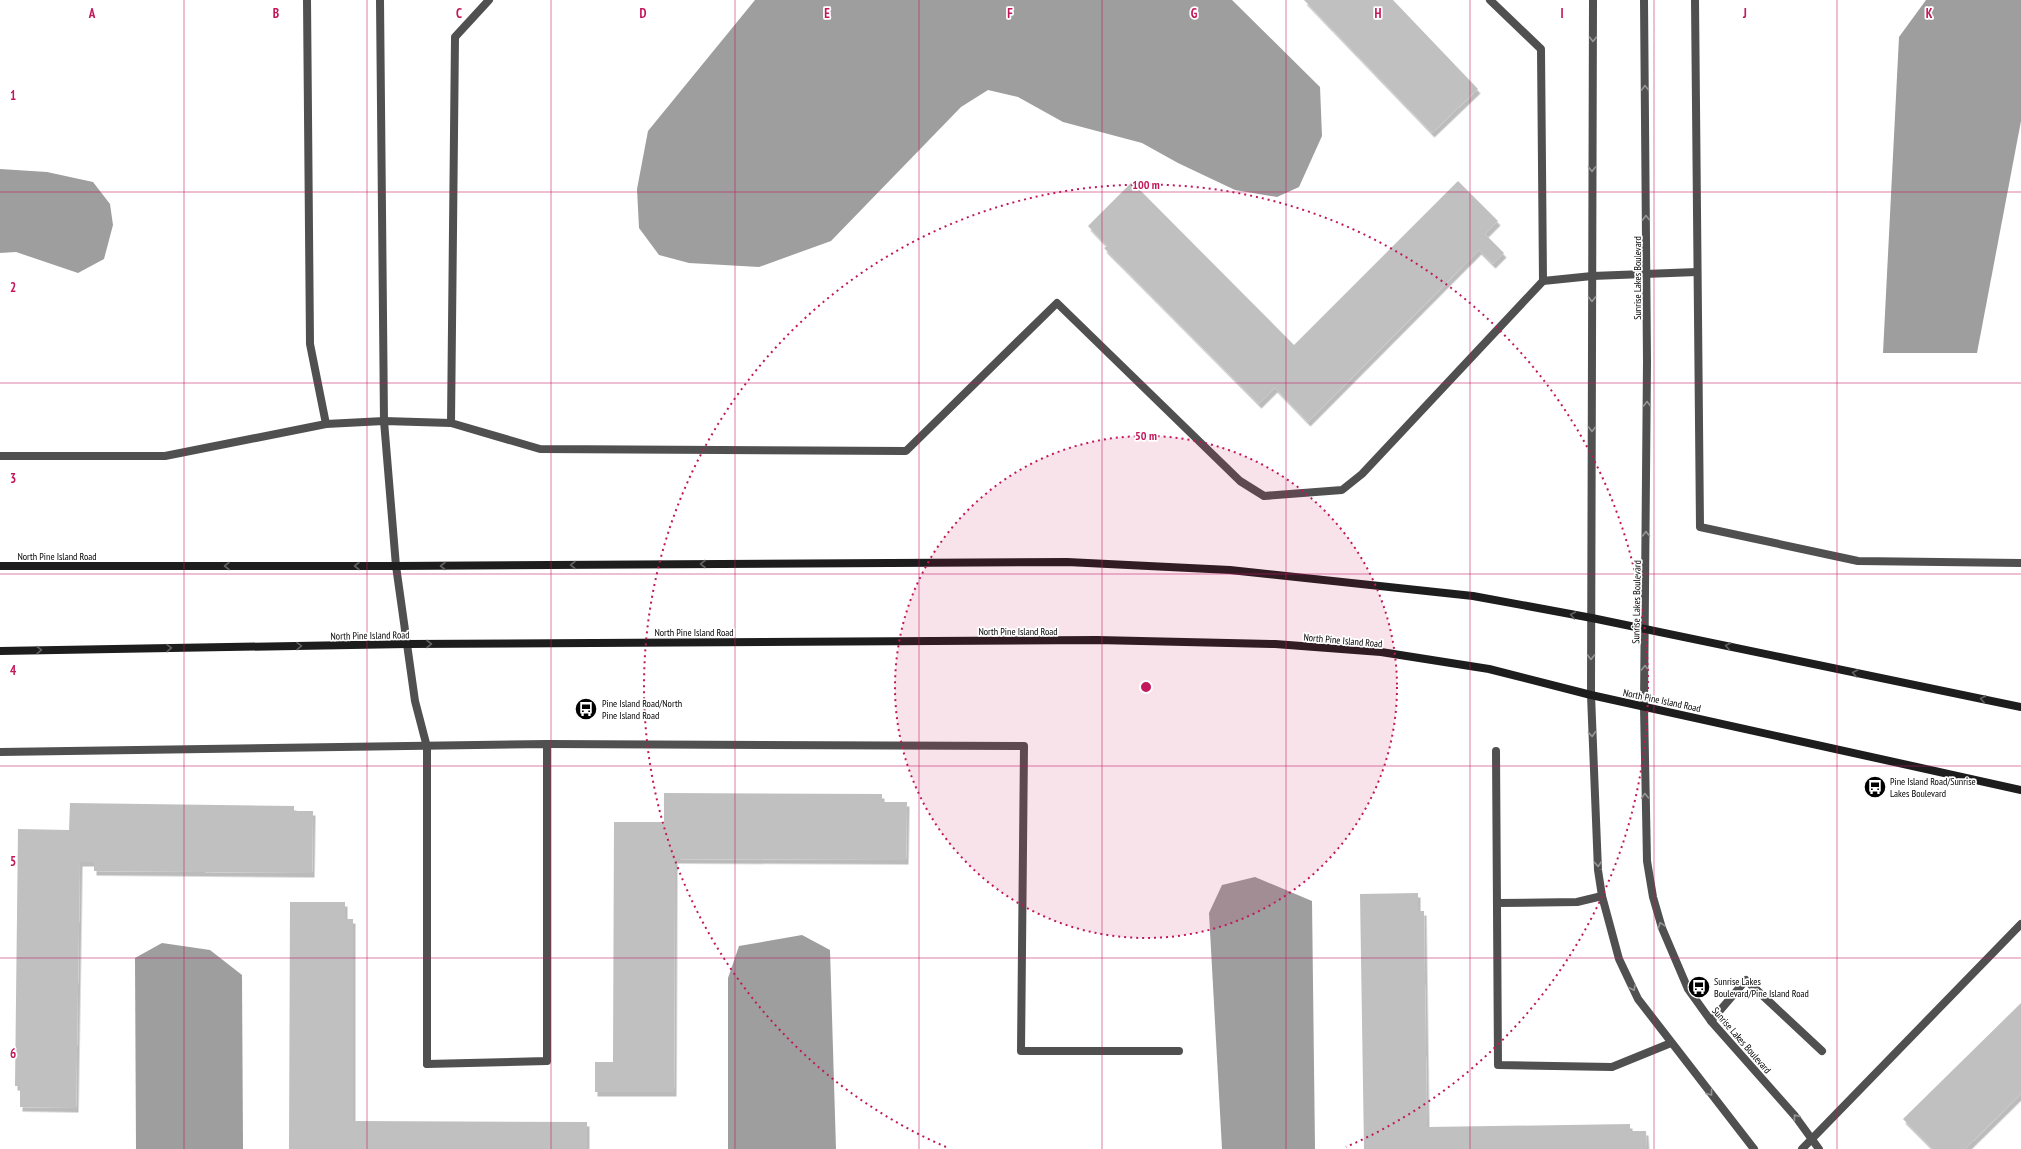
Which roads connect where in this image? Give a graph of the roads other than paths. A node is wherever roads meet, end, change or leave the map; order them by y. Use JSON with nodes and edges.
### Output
{"nodes":[{"id":1,"x":307,"y":0,"type":"edge"},
{"id":2,"x":380,"y":0,"type":"edge"},
{"id":3,"x":489,"y":0,"type":"edge"},
{"id":4,"x":1490,"y":0,"type":"edge"},
{"id":5,"x":1593,"y":0,"type":"edge"},
{"id":6,"x":1644,"y":0,"type":"edge"},
{"id":7,"x":1695,"y":0,"type":"edge"},
{"id":8,"x":1697,"y":272,"type":"junction"},
{"id":9,"x":1647,"y":274,"type":"junction"},
{"id":10,"x":1592,"y":276,"type":"junction"},
{"id":11,"x":1543,"y":281,"type":"junction"},
{"id":12,"x":384,"y":421,"type":"junction"},
{"id":13,"x":451,"y":423,"type":"junction"},
{"id":14,"x":326,"y":424,"type":"junction"},
{"id":15,"x":0,"y":456,"type":"edge"},
{"id":16,"x":2021,"y":563,"type":"edge"},
{"id":17,"x":0,"y":566,"type":"edge"},
{"id":18,"x":396,"y":566,"type":"junction"},
{"id":19,"x":1592,"y":618,"type":"junction"},
{"id":20,"x":1646,"y":629,"type":"junction"},
{"id":21,"x":407,"y":644,"type":"junction"},
{"id":22,"x":0,"y":651,"type":"edge"},
{"id":23,"x":1591,"y":695,"type":"junction"},
{"id":24,"x":1644,"y":707,"type":"junction"},
{"id":25,"x":2021,"y":707,"type":"edge"},
{"id":26,"x":548,"y":744,"type":"junction"},
{"id":27,"x":427,"y":747,"type":"junction"},
{"id":28,"x":1496,"y":751,"type":"dead end"},
{"id":29,"x":0,"y":752,"type":"edge"},
{"id":30,"x":2021,"y":790,"type":"edge"},
{"id":31,"x":1602,"y":896,"type":"junction"},
{"id":32,"x":1497,"y":903,"type":"junction"},
{"id":33,"x":2021,"y":924,"type":"edge"},
{"id":34,"x":1711,"y":1021,"type":"junction"},
{"id":35,"x":1671,"y":1043,"type":"junction"},
{"id":36,"x":1179,"y":1051,"type":"dead end"},
{"id":37,"x":1822,"y":1051,"type":"dead end"},
{"id":38,"x":1812,"y":1140,"type":"junction"},
{"id":39,"x":1754,"y":1149,"type":"edge"},
{"id":40,"x":1802,"y":1149,"type":"edge"},
{"id":41,"x":1819,"y":1149,"type":"edge"}],
"edges":[{"from":1,"to":14,"type":"street"},
{"from":2,"to":12,"type":"street"},
{"from":3,"to":13,"type":"street"},
{"from":4,"to":11,"type":"street"},
{"from":5,"to":10,"type":"street","one_way":true},
{"from":9,"to":6,"type":"street","name":"Sunrise Lakes Boulevard","one_way":true},
{"from":7,"to":8,"type":"street"},
{"from":8,"to":9,"type":"street"},
{"from":8,"to":16,"type":"street"},
{"from":9,"to":10,"type":"street"},
{"from":20,"to":9,"type":"street","name":"Sunrise Lakes Boulevard","one_way":true},
{"from":10,"to":11,"type":"street"},
{"from":10,"to":19,"type":"street","one_way":true},
{"from":11,"to":13,"type":"street"},
{"from":12,"to":13,"type":"street"},
{"from":12,"to":14,"type":"street"},
{"from":12,"to":18,"type":"street"},
{"from":14,"to":15,"type":"street"},
{"from":18,"to":17,"type":"main road","name":"North Pine Island Road","one_way":true},
{"from":19,"to":18,"type":"main road","name":"North Pine Island Road","one_way":true},
{"from":18,"to":21,"type":"street"},
{"from":19,"to":20,"type":"main road","name":"North Pine Island Road"},
{"from":19,"to":23,"type":"street","one_way":true},
{"from":24,"to":20,"type":"street","name":"Sunrise Lakes Boulevard","one_way":true},
{"from":25,"to":20,"type":"main road","name":"North Pine Island Road","one_way":true},
{"from":22,"to":21,"type":"main road","name":"North Pine Island Road","one_way":true},
{"from":21,"to":23,"type":"main road","name":"North Pine Island Road","one_way":true},
{"from":21,"to":27,"type":"street"},
{"from":23,"to":24,"type":"main road","name":"North Pine Island Road"},
{"from":23,"to":31,"type":"street","one_way":true},
{"from":24,"to":30,"type":"main road","name":"North Pine Island Road"},
{"from":34,"to":24,"type":"street","name":"Sunrise Lakes Boulevard","one_way":true},
{"from":26,"to":27,"type":"street"},
{"from":26,"to":27,"type":"street"},
{"from":26,"to":36,"type":"street"},
{"from":27,"to":29,"type":"street"},
{"from":28,"to":32,"type":"street"},
{"from":31,"to":32,"type":"street"},
{"from":31,"to":35,"type":"street","one_way":true},
{"from":32,"to":35,"type":"street"},
{"from":33,"to":38,"type":"street"},
{"from":34,"to":37,"type":"street"},
{"from":38,"to":34,"type":"street","name":"Sunrise Lakes Boulevard","one_way":true},
{"from":35,"to":39,"type":"street","one_way":true},
{"from":38,"to":40,"type":"street"},
{"from":38,"to":41,"type":"street","name":"Sunrise Lakes Boulevard"}]}
